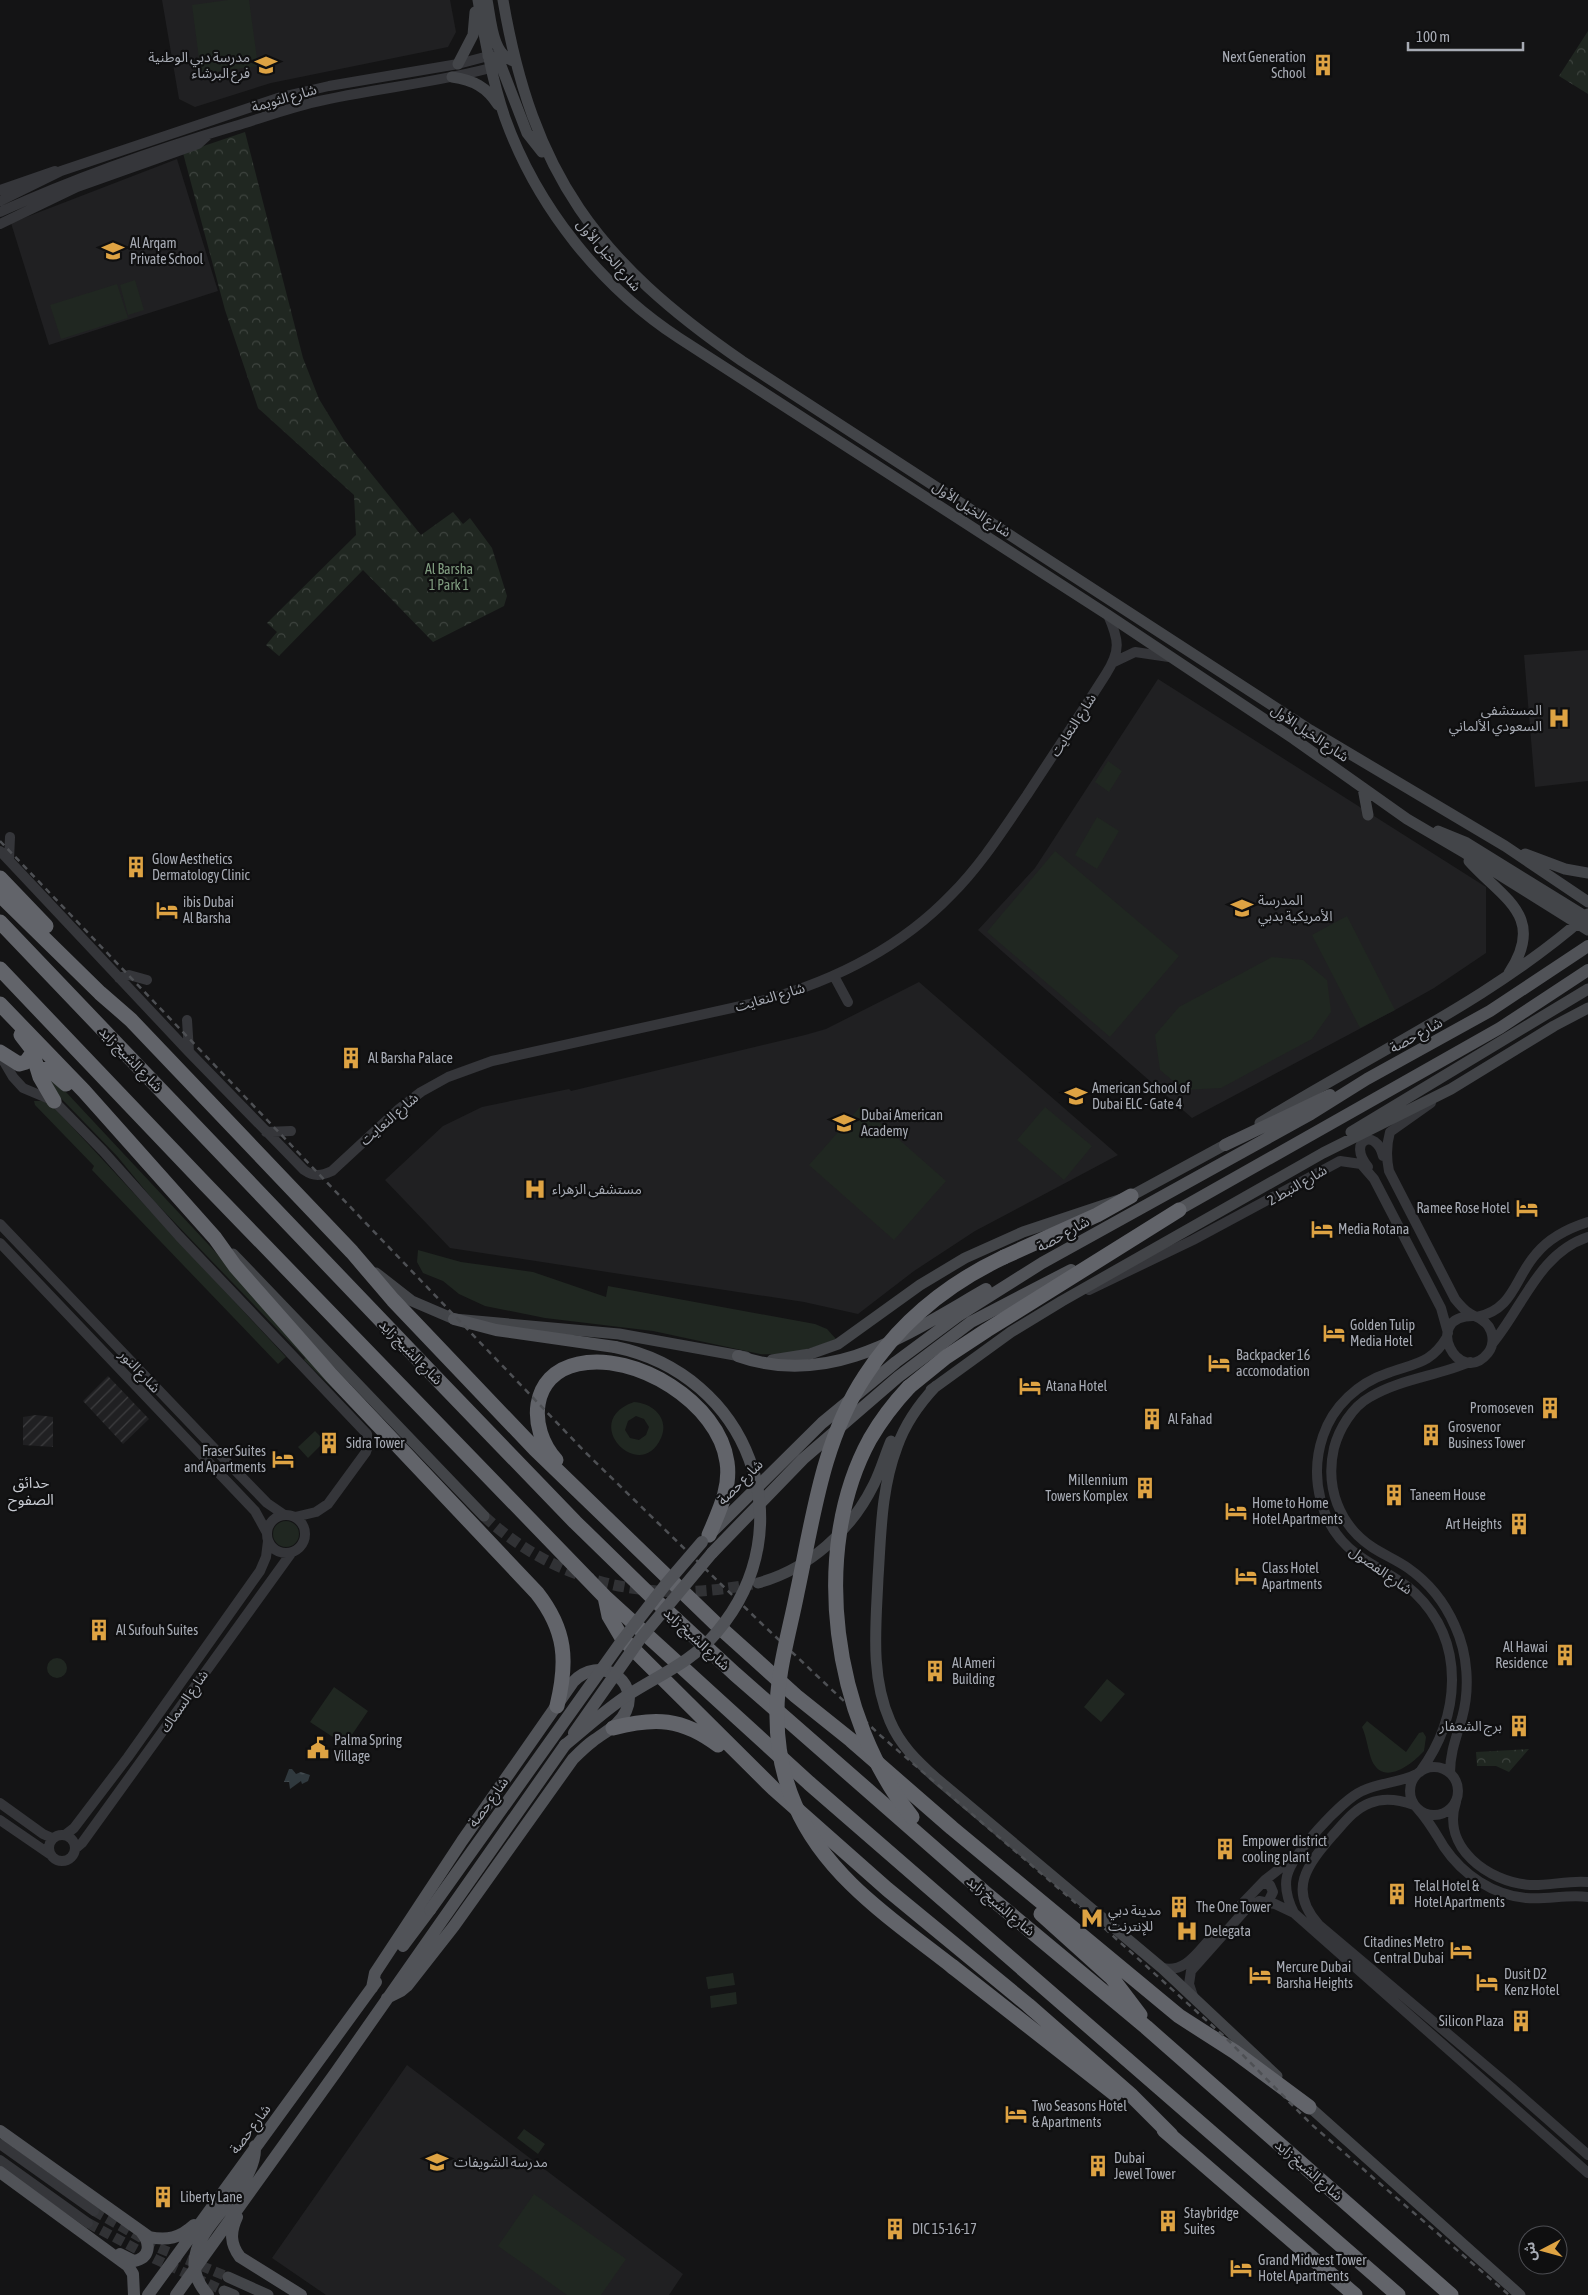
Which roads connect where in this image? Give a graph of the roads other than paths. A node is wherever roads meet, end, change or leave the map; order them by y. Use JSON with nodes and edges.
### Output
{"nodes":[{"id":1,"x":476,"y":0,"type":"edge"},
{"id":2,"x":487,"y":0,"type":"edge"},
{"id":3,"x":503,"y":0,"type":"edge"},
{"id":4,"x":507,"y":51,"type":"junction"},
{"id":5,"x":488,"y":56,"type":"junction"},
{"id":6,"x":516,"y":61,"type":"junction"},
{"id":7,"x":458,"y":64,"type":"junction"},
{"id":8,"x":496,"y":67,"type":"junction"},
{"id":9,"x":452,"y":77,"type":"junction"},
{"id":10,"x":506,"y":119,"type":"junction"},
{"id":11,"x":210,"y":133,"type":"junction"},
{"id":12,"x":547,"y":156,"type":"junction"},
{"id":13,"x":61,"y":171,"type":"junction"},
{"id":14,"x":0,"y":190,"type":"edge"},
{"id":15,"x":0,"y":201,"type":"edge"},
{"id":16,"x":0,"y":212,"type":"edge"},
{"id":17,"x":0,"y":224,"type":"edge"},
{"id":18,"x":849,"y":447,"type":"junction"},
{"id":19,"x":904,"y":466,"type":"junction"},
{"id":20,"x":1108,"y":615,"type":"junction"},
{"id":21,"x":1169,"y":657,"type":"junction"},
{"id":22,"x":1114,"y":662,"type":"junction"},
{"id":23,"x":1363,"y":788,"type":"junction"},
{"id":24,"x":1368,"y":815,"type":"dead end"},
{"id":25,"x":1418,"y":826,"type":"junction"},
{"id":26,"x":10,"y":837,"type":"dead end"},
{"id":27,"x":1505,"y":846,"type":"junction"},
{"id":28,"x":0,"y":851,"type":"edge"},
{"id":29,"x":1465,"y":852,"type":"junction"},
{"id":30,"x":9,"y":860,"type":"junction"},
{"id":31,"x":1588,"y":873,"type":"edge"},
{"id":32,"x":0,"y":878,"type":"edge"},
{"id":33,"x":0,"y":895,"type":"edge"},
{"id":34,"x":1588,"y":902,"type":"edge"},
{"id":35,"x":1586,"y":921,"type":"edge"},
{"id":36,"x":0,"y":922,"type":"edge"},
{"id":37,"x":1588,"y":946,"type":"edge"},
{"id":38,"x":0,"y":970,"type":"edge"},
{"id":39,"x":1588,"y":970,"type":"edge"},
{"id":40,"x":834,"y":976,"type":"junction"},
{"id":41,"x":119,"y":978,"type":"junction"},
{"id":42,"x":1506,"y":979,"type":"junction"},
{"id":43,"x":148,"y":980,"type":"dead end"},
{"id":44,"x":1588,"y":989,"type":"edge"},
{"id":45,"x":848,"y":1002,"type":"dead end"},
{"id":46,"x":1588,"y":1002,"type":"edge"},
{"id":47,"x":0,"y":1004,"type":"edge"},
{"id":48,"x":1588,"y":1008,"type":"edge"},
{"id":49,"x":0,"y":1012,"type":"edge"},
{"id":50,"x":131,"y":1020,"type":"junction"},
{"id":51,"x":187,"y":1020,"type":"dead end"},
{"id":52,"x":1554,"y":1026,"type":"junction"},
{"id":53,"x":33,"y":1052,"type":"junction"},
{"id":54,"x":189,"y":1052,"type":"junction"},
{"id":55,"x":0,"y":1053,"type":"edge"},
{"id":56,"x":38,"y":1069,"type":"junction"},
{"id":57,"x":1367,"y":1079,"type":"junction"},
{"id":58,"x":1451,"y":1089,"type":"junction"},
{"id":59,"x":54,"y":1100,"type":"junction"},
{"id":60,"x":291,"y":1131,"type":"dead end"},
{"id":61,"x":266,"y":1132,"type":"junction"},
{"id":62,"x":1225,"y":1145,"type":"junction"},
{"id":63,"x":1323,"y":1152,"type":"junction"},
{"id":64,"x":1389,"y":1171,"type":"junction"},
{"id":65,"x":156,"y":1174,"type":"junction"},
{"id":66,"x":1374,"y":1179,"type":"junction"},
{"id":67,"x":1131,"y":1196,"type":"junction"},
{"id":68,"x":1179,"y":1210,"type":"junction"},
{"id":69,"x":1588,"y":1222,"type":"edge"},
{"id":70,"x":0,"y":1224,"type":"edge"},
{"id":71,"x":1588,"y":1237,"type":"edge"},
{"id":72,"x":215,"y":1238,"type":"junction"},
{"id":73,"x":0,"y":1243,"type":"edge"},
{"id":74,"x":352,"y":1252,"type":"junction"},
{"id":75,"x":1042,"y":1263,"type":"junction"},
{"id":76,"x":1062,"y":1301,"type":"junction"},
{"id":77,"x":68,"y":1314,"type":"junction"},
{"id":78,"x":1475,"y":1317,"type":"junction"},
{"id":79,"x":454,"y":1319,"type":"junction"},
{"id":80,"x":103,"y":1332,"type":"junction"},
{"id":81,"x":1447,"y":1335,"type":"junction"},
{"id":82,"x":1492,"y":1344,"type":"junction"},
{"id":83,"x":738,"y":1356,"type":"junction"},
{"id":84,"x":1470,"y":1362,"type":"junction"},
{"id":85,"x":936,"y":1386,"type":"junction"},
{"id":86,"x":283,"y":1514,"type":"junction"},
{"id":87,"x":295,"y":1516,"type":"junction"},
{"id":88,"x":484,"y":1516,"type":"tunnel mouth"},
{"id":89,"x":267,"y":1536,"type":"junction"},
{"id":90,"x":706,"y":1539,"type":"junction"},
{"id":91,"x":640,"y":1551,"type":"junction"},
{"id":92,"x":292,"y":1552,"type":"junction"},
{"id":93,"x":758,"y":1583,"type":"tunnel mouth"},
{"id":94,"x":604,"y":1597,"type":"junction"},
{"id":95,"x":557,"y":1706,"type":"junction"},
{"id":96,"x":613,"y":1728,"type":"junction"},
{"id":97,"x":566,"y":1745,"type":"junction"},
{"id":98,"x":128,"y":1757,"type":"junction"},
{"id":99,"x":138,"y":1766,"type":"junction"},
{"id":100,"x":755,"y":1772,"type":"junction"},
{"id":101,"x":1419,"y":1773,"type":"junction"},
{"id":102,"x":1450,"y":1773,"type":"junction"},
{"id":103,"x":1456,"y":1802,"type":"junction"},
{"id":104,"x":0,"y":1803,"type":"edge"},
{"id":105,"x":1416,"y":1807,"type":"junction"},
{"id":106,"x":0,"y":1820,"type":"edge"},
{"id":107,"x":952,"y":1828,"type":"junction"},
{"id":108,"x":65,"y":1835,"type":"junction"},
{"id":109,"x":52,"y":1838,"type":"junction"},
{"id":110,"x":75,"y":1849,"type":"junction"},
{"id":111,"x":51,"y":1855,"type":"junction"},
{"id":112,"x":1297,"y":1856,"type":"junction"},
{"id":113,"x":1588,"y":1882,"type":"edge"},
{"id":114,"x":1262,"y":1883,"type":"junction"},
{"id":115,"x":1588,"y":1897,"type":"edge"},
{"id":116,"x":1268,"y":1902,"type":"junction"},
{"id":117,"x":1294,"y":1913,"type":"junction"},
{"id":118,"x":1034,"y":1933,"type":"junction"},
{"id":119,"x":1162,"y":1968,"type":"junction"},
{"id":120,"x":372,"y":1988,"type":"junction"},
{"id":121,"x":1193,"y":1996,"type":"junction"},
{"id":122,"x":388,"y":1998,"type":"junction"},
{"id":123,"x":1146,"y":2027,"type":"junction"},
{"id":124,"x":1309,"y":2107,"type":"junction"},
{"id":125,"x":0,"y":2131,"type":"edge"},
{"id":126,"x":1170,"y":2135,"type":"junction"},
{"id":127,"x":0,"y":2144,"type":"edge"},
{"id":128,"x":255,"y":2146,"type":"junction"},
{"id":129,"x":1588,"y":2155,"type":"edge"},
{"id":130,"x":0,"y":2160,"type":"edge"},
{"id":131,"x":0,"y":2172,"type":"edge"},
{"id":132,"x":1588,"y":2173,"type":"edge"},
{"id":133,"x":244,"y":2201,"type":"junction"},
{"id":134,"x":94,"y":2211,"type":"tunnel mouth"},
{"id":135,"x":208,"y":2211,"type":"junction"},
{"id":136,"x":88,"y":2223,"type":"tunnel mouth"},
{"id":137,"x":142,"y":2233,"type":"junction"},
{"id":138,"x":102,"y":2246,"type":"junction"},
{"id":139,"x":194,"y":2269,"type":"junction"},
{"id":140,"x":228,"y":2277,"type":"tunnel mouth"},
{"id":141,"x":155,"y":2289,"type":"edge"},
{"id":142,"x":134,"y":2295,"type":"edge"},
{"id":143,"x":148,"y":2295,"type":"edge"},
{"id":144,"x":176,"y":2295,"type":"edge"},
{"id":145,"x":208,"y":2295,"type":"edge"},
{"id":146,"x":268,"y":2295,"type":"edge"},
{"id":147,"x":301,"y":2295,"type":"edge"},
{"id":148,"x":1355,"y":2295,"type":"edge"},
{"id":149,"x":1398,"y":2295,"type":"edge"},
{"id":150,"x":1451,"y":2295,"type":"edge"},
{"id":151,"x":1520,"y":2295,"type":"edge"}],
"edges":[{"from":1,"to":5,"type":"main road"},
{"from":1,"to":7,"type":"main road"},
{"from":2,"to":4,"type":"main road"},
{"from":3,"to":4,"type":"main road","name":"شارع الخيل الأول"},
{"from":4,"to":5,"type":"street","name":"شارع الثويمة"},
{"from":4,"to":6,"type":"main road","name":"شارع الخيل الأول"},
{"from":5,"to":7,"type":"street","name":"شارع الثويمة"},
{"from":5,"to":8,"type":"main road"},
{"from":6,"to":8,"type":"street","name":"شارع الثويمة"},
{"from":6,"to":12,"type":"main road","name":"شارع الخيل الأول"},
{"from":7,"to":13,"type":"street","name":"شارع الثويمة"},
{"from":8,"to":9,"type":"street","name":"شارع الثويمة"},
{"from":8,"to":10,"type":"main road","name":"شارع الخيل الأول"},
{"from":8,"to":12,"type":"main road"},
{"from":9,"to":10,"type":"main road"},
{"from":9,"to":11,"type":"street","name":"شارع الثويمة"},
{"from":10,"to":18,"type":"main road","name":"شارع الخيل الأول"},
{"from":11,"to":16,"type":"street","name":"شارع الثويمة"},
{"from":11,"to":17,"type":"street","name":"شارع الثويمة"},
{"from":12,"to":19,"type":"main road","name":"شارع الخيل الأول"},
{"from":13,"to":14,"type":"street","name":"شارع الثويمة"},
{"from":13,"to":15,"type":"street","name":"شارع الثويمة"},
{"from":18,"to":19,"type":"main road"},
{"from":18,"to":20,"type":"main road","name":"شارع الخيل الأول"},
{"from":19,"to":27,"type":"main road","name":"شارع الخيل الأول"},
{"from":20,"to":21,"type":"main road","name":"شارع الخيل الأول"},
{"from":20,"to":22,"type":"street","name":"شارع النعايت"},
{"from":21,"to":22,"type":"street"},
{"from":21,"to":23,"type":"main road","name":"شارع الخيل الأول"},
{"from":22,"to":40,"type":"street","name":"شارع النعايت"},
{"from":23,"to":24,"type":"main road"},
{"from":23,"to":25,"type":"main road","name":"شارع الخيل الأول"},
{"from":25,"to":29,"type":"main road","name":"شارع الخيل الأول"},
{"from":25,"to":35,"type":"main road"},
{"from":26,"to":30,"type":"street"},
{"from":27,"to":31,"type":"main road"},
{"from":27,"to":34,"type":"main road","name":"شارع الخيل الأول"},
{"from":28,"to":30,"type":"street"},
{"from":29,"to":35,"type":"main road","name":"شارع الخيل الأول"},
{"from":29,"to":42,"type":"main road"},
{"from":30,"to":41,"type":"street"},
{"from":32,"to":50,"type":"highway"},
{"from":33,"to":50,"type":"highway"},
{"from":35,"to":42,"type":"main road"},
{"from":36,"to":118,"type":"highway","name":"شارع الشيخ زايد"},
{"from":37,"to":57,"type":"main road","name":"شارع حصة"},
{"from":38,"to":94,"type":"highway"},
{"from":39,"to":68,"type":"main road","name":"شارع حصة"},
{"from":40,"to":45,"type":"street"},
{"from":40,"to":61,"type":"street","name":"شارع النعايت"},
{"from":41,"to":43,"type":"street"},
{"from":41,"to":54,"type":"street"},
{"from":42,"to":62,"type":"main road"},
{"from":44,"to":63,"type":"main road"},
{"from":46,"to":52,"type":"main road"},
{"from":47,"to":65,"type":"highway"},
{"from":48,"to":52,"type":"main road"},
{"from":49,"to":53,"type":"highway"},
{"from":50,"to":74,"type":"highway"},
{"from":51,"to":54,"type":"street"},
{"from":52,"to":58,"type":"main road"},
{"from":53,"to":55,"type":"highway"},
{"from":53,"to":56,"type":"highway"},
{"from":54,"to":61,"type":"street"},
{"from":55,"to":59,"type":"street"},
{"from":56,"to":59,"type":"highway"},
{"from":56,"to":65,"type":"highway"},
{"from":57,"to":62,"type":"main road"},
{"from":57,"to":75,"type":"main road","name":"شارع حصة"},
{"from":58,"to":63,"type":"main road"},
{"from":58,"to":64,"type":"street"},
{"from":59,"to":87,"type":"street"},
{"from":60,"to":61,"type":"street"},
{"from":62,"to":67,"type":"main road"},
{"from":63,"to":76,"type":"main road"},
{"from":64,"to":66,"type":"street"},
{"from":64,"to":78,"type":"street"},
{"from":65,"to":72,"type":"highway"},
{"from":66,"to":76,"type":"street","name":"شارع النبط 2"},
{"from":66,"to":81,"type":"street","name":"شارع النبط 2"},
{"from":67,"to":83,"type":"main road"},
{"from":67,"to":126,"type":"highway","bridge":true},
{"from":68,"to":97,"type":"main road","name":"شارع حصة","bridge":true},
{"from":68,"to":118,"type":"highway","bridge":true},
{"from":69,"to":78,"type":"street"},
{"from":70,"to":80,"type":"street","name":"شارع النور"},
{"from":71,"to":82,"type":"street"},
{"from":72,"to":88,"type":"main road"},
{"from":72,"to":95,"type":"highway"},
{"from":73,"to":77,"type":"street","name":"شارع النور"},
{"from":74,"to":79,"type":"main road"},
{"from":74,"to":91,"type":"highway"},
{"from":75,"to":83,"type":"main road"},
{"from":75,"to":90,"type":"main road","name":"شارع حصة"},
{"from":76,"to":85,"type":"main road"},
{"from":77,"to":80,"type":"street"},
{"from":77,"to":89,"type":"street","name":"شارع النور"},
{"from":78,"to":81,"type":"street"},
{"from":78,"to":82,"type":"street"},
{"from":79,"to":83,"type":"main road"},
{"from":79,"to":97,"type":"main road","bridge":true},
{"from":80,"to":86,"type":"street","name":"شارع النور"},
{"from":81,"to":84,"type":"street"},
{"from":81,"to":101,"type":"street","name":"شارع الفصول"},
{"from":82,"to":84,"type":"street"},
{"from":84,"to":102,"type":"street","name":"شارع الفصول"},
{"from":85,"to":93,"type":"main road"},
{"from":85,"to":119,"type":"main road"},
{"from":86,"to":87,"type":"street"},
{"from":86,"to":89,"type":"street"},
{"from":87,"to":92,"type":"street"},
{"from":89,"to":92,"type":"street"},
{"from":89,"to":98,"type":"street","name":"شارع السماك"},
{"from":90,"to":91,"type":"highway"},
{"from":90,"to":120,"type":"main road","name":"شارع حصة","bridge":true},
{"from":91,"to":107,"type":"highway"},
{"from":92,"to":99,"type":"street","name":"شارع السماك"},
{"from":94,"to":100,"type":"highway"},
{"from":94,"to":149,"type":"highway"},
{"from":95,"to":96,"type":"main road"},
{"from":95,"to":120,"type":"main road"},
{"from":96,"to":100,"type":"highway"},
{"from":96,"to":122,"type":"main road"},
{"from":97,"to":122,"type":"main road","name":"شارع حصة"},
{"from":98,"to":99,"type":"street"},
{"from":98,"to":108,"type":"street","name":"شارع السماك"},
{"from":99,"to":110,"type":"street","name":"شارع السماك"},
{"from":100,"to":126,"type":"highway"},
{"from":101,"to":102,"type":"street"},
{"from":101,"to":105,"type":"street"},
{"from":101,"to":112,"type":"street"},
{"from":102,"to":103,"type":"street"},
{"from":103,"to":105,"type":"street"},
{"from":103,"to":113,"type":"street"},
{"from":104,"to":109,"type":"street"},
{"from":105,"to":115,"type":"street"},
{"from":105,"to":129,"type":"street"},
{"from":106,"to":111,"type":"street"},
{"from":107,"to":123,"type":"highway"},
{"from":107,"to":124,"type":"highway"},
{"from":108,"to":109,"type":"street"},
{"from":108,"to":110,"type":"street"},
{"from":109,"to":111,"type":"street"},
{"from":110,"to":111,"type":"street","name":"شارع السماك"},
{"from":112,"to":114,"type":"street"},
{"from":112,"to":117,"type":"street"},
{"from":114,"to":116,"type":"street"},
{"from":114,"to":119,"type":"street"},
{"from":116,"to":117,"type":"street"},
{"from":116,"to":121,"type":"street"},
{"from":117,"to":132,"type":"street"},
{"from":118,"to":123,"type":"highway","name":"شارع الشيخ زايد"},
{"from":119,"to":121,"type":"main road"},
{"from":120,"to":128,"type":"main road","name":"شارع حصة"},
{"from":121,"to":124,"type":"main road"},
{"from":122,"to":133,"type":"main road","name":"شارع حصة"},
{"from":123,"to":150,"type":"highway","name":"شارع الشيخ زايد"},
{"from":124,"to":151,"type":"main road"},
{"from":125,"to":137,"type":"main road"},
{"from":126,"to":148,"type":"highway"},
{"from":127,"to":134,"type":"street"},
{"from":128,"to":135,"type":"main road","name":"شارع حصة"},
{"from":128,"to":139,"type":"main road"},
{"from":130,"to":136,"type":"street"},
{"from":131,"to":138,"type":"main road"},
{"from":133,"to":139,"type":"main road","name":"شارع حصة"},
{"from":133,"to":147,"type":"main road"},
{"from":135,"to":137,"type":"main road"},
{"from":135,"to":141,"type":"main road","name":"شارع حصة"},
{"from":137,"to":138,"type":"main road"},
{"from":138,"to":142,"type":"main road"},
{"from":139,"to":144,"type":"main road","name":"شارع حصة"},
{"from":139,"to":145,"type":"main road"},
{"from":140,"to":146,"type":"main road"},
{"from":141,"to":143,"type":"main road","name":"شارع حصة"}]}
